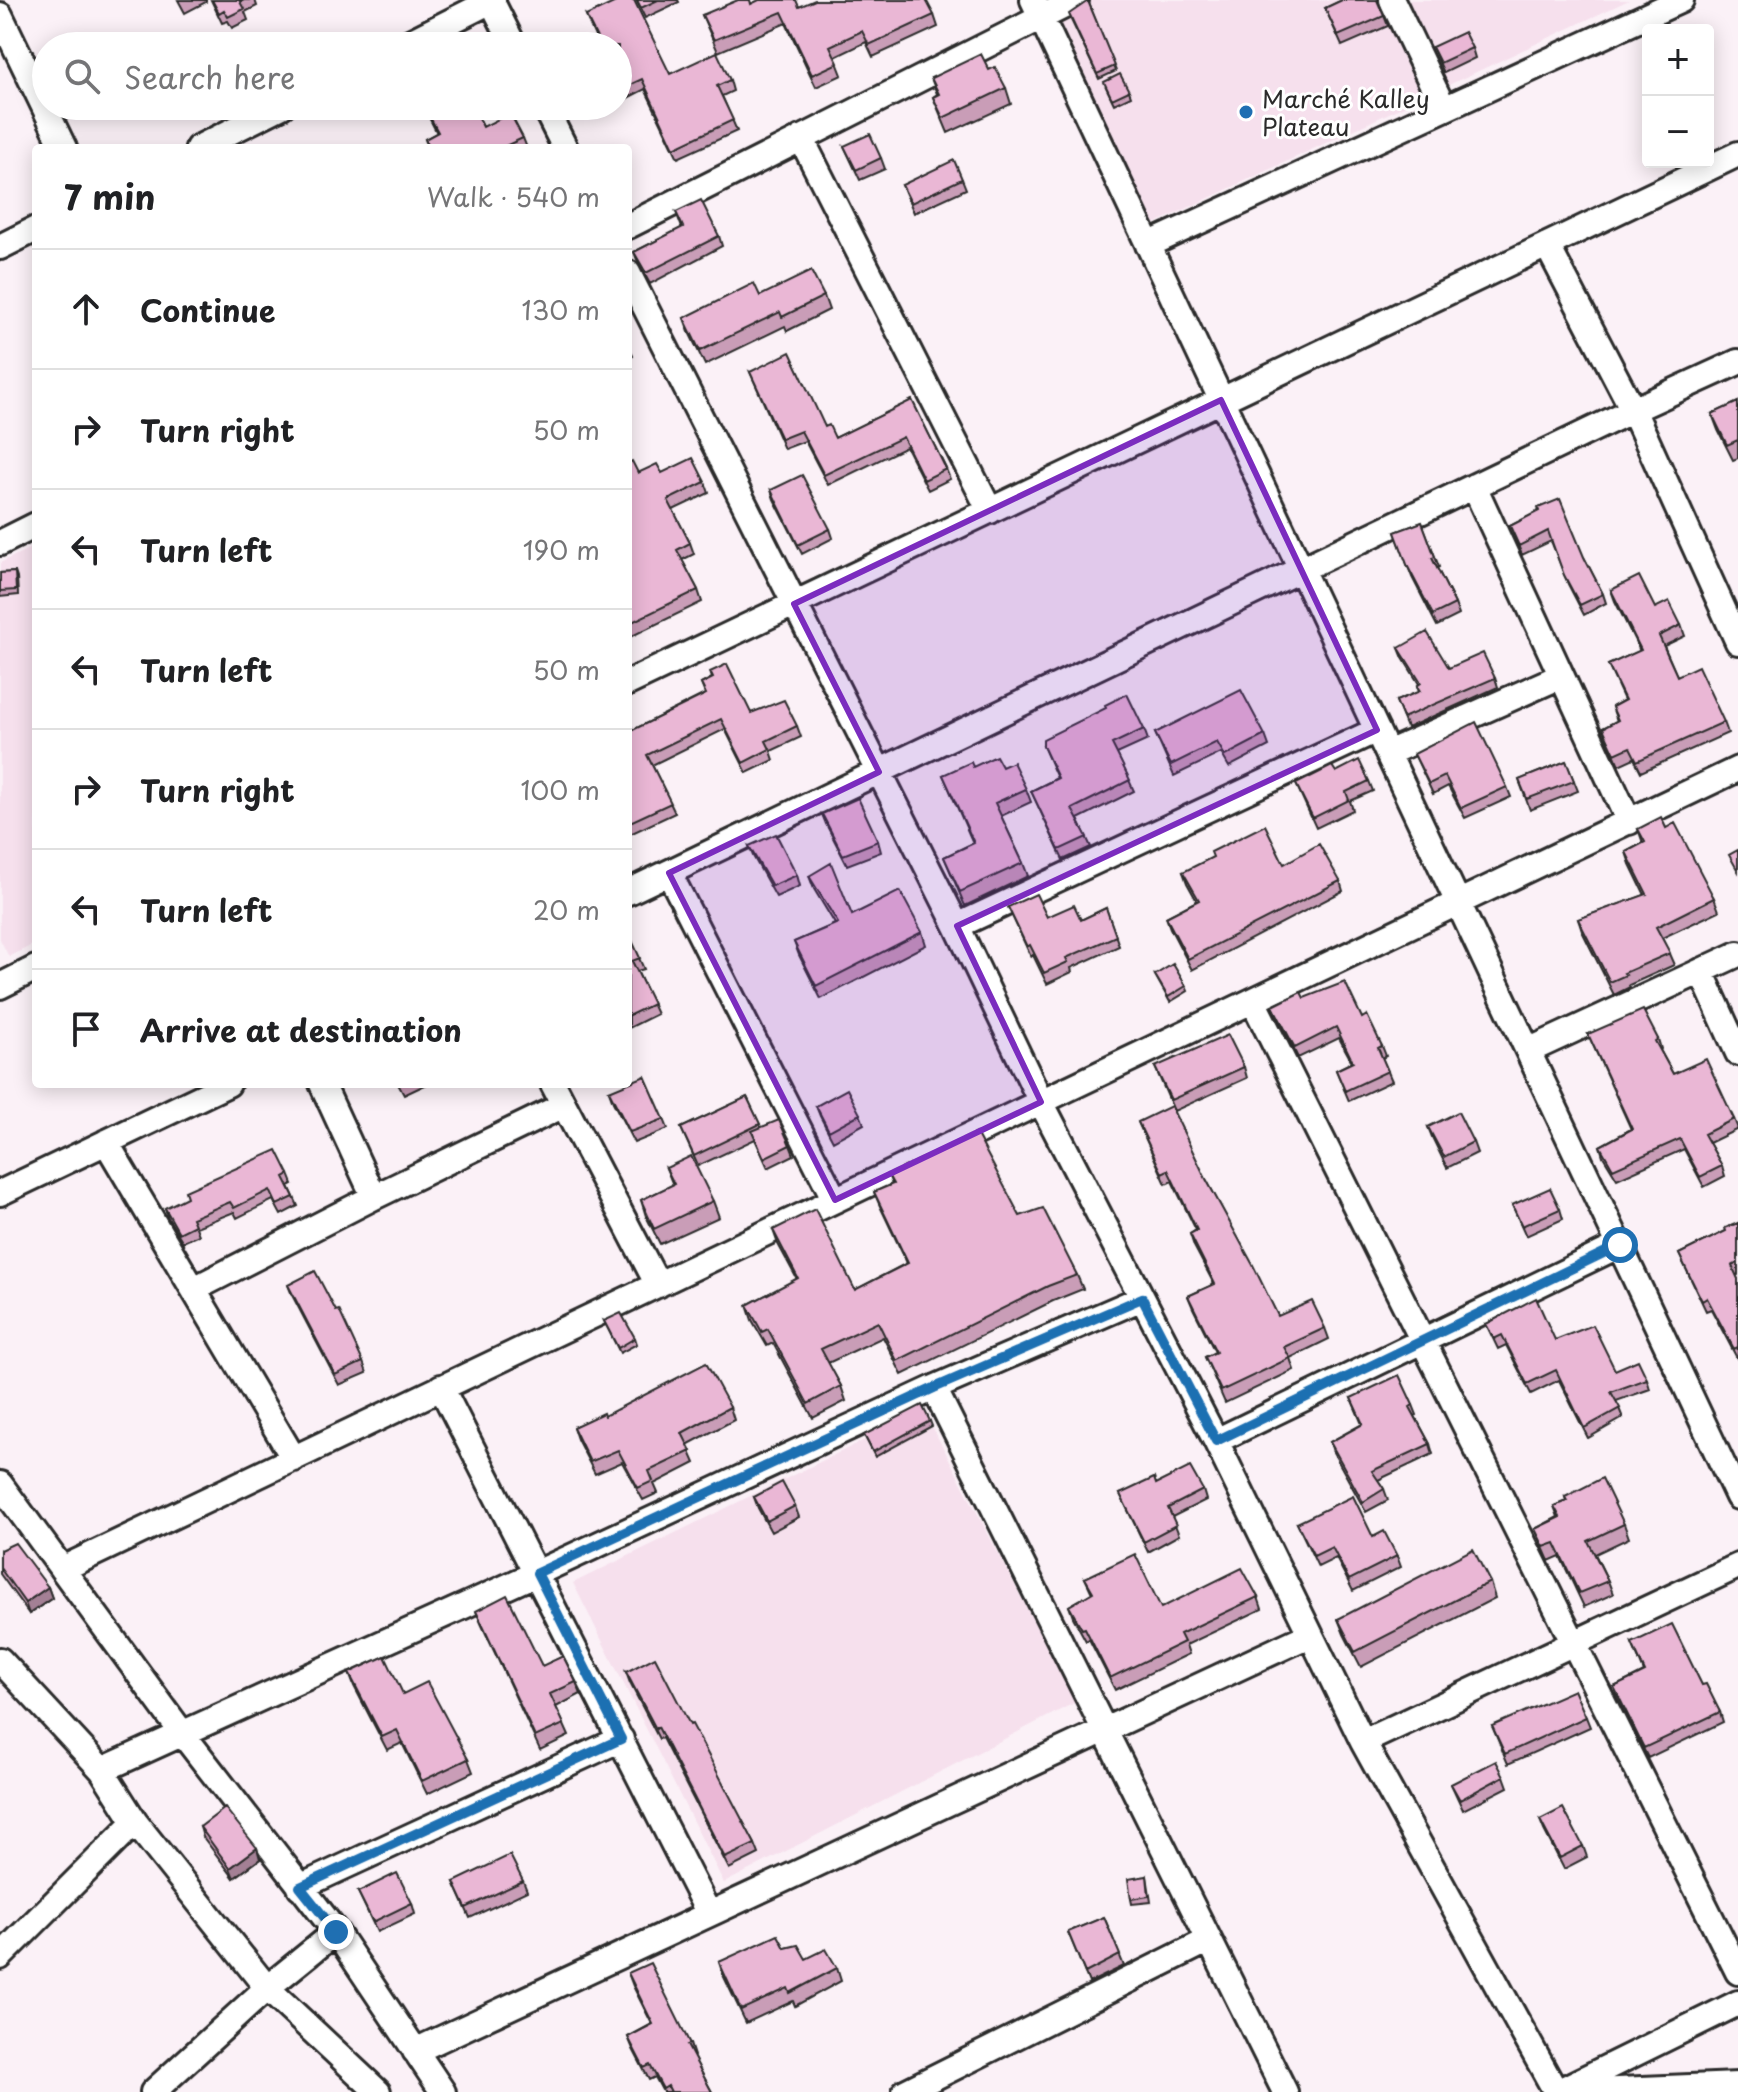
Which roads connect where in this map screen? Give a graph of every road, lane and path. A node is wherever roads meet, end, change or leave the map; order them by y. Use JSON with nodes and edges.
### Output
{"nodes":[{"id":1,"x":492,"y":0,"type":"edge"},
{"id":2,"x":1076,"y":0,"type":"edge"},
{"id":3,"x":1392,"y":0,"type":"edge"},
{"id":4,"x":1681,"y":0,"type":"edge"},
{"id":5,"x":1037,"y":8,"type":"edge"},
{"id":6,"x":0,"y":15,"type":"edge"},
{"id":7,"x":429,"y":32,"type":"edge"},
{"id":8,"x":507,"y":32,"type":"edge"},
{"id":9,"x":32,"y":82,"type":"edge"},
{"id":10,"x":1444,"y":109,"type":"junction"},
{"id":11,"x":51,"y":120,"type":"edge"},
{"id":12,"x":254,"y":120,"type":"edge"},
{"id":13,"x":551,"y":120,"type":"edge"},
{"id":14,"x":801,"y":138,"type":"junction"},
{"id":15,"x":62,"y":144,"type":"edge"},
{"id":16,"x":206,"y":144,"type":"edge"},
{"id":17,"x":563,"y":144,"type":"edge"},
{"id":18,"x":1738,"y":154,"type":"edge"},
{"id":19,"x":632,"y":224,"type":"edge"},
{"id":20,"x":32,"y":231,"type":"edge"},
{"id":21,"x":1148,"y":245,"type":"junction"},
{"id":22,"x":1547,"y":245,"type":"junction"},
{"id":23,"x":0,"y":247,"type":"edge"},
{"id":24,"x":632,"y":281,"type":"edge"},
{"id":25,"x":1738,"y":362,"type":"edge"},
{"id":26,"x":1221,"y":400,"type":"junction"},
{"id":27,"x":1633,"y":410,"type":"junction"},
{"id":28,"x":1474,"y":486,"type":"junction"},
{"id":29,"x":990,"y":511,"type":"junction"},
{"id":30,"x":32,"y":527,"type":"edge"},
{"id":31,"x":0,"y":543,"type":"edge"},
{"id":32,"x":1301,"y":569,"type":"junction"},
{"id":33,"x":794,"y":604,"type":"junction"},
{"id":34,"x":1738,"y":642,"type":"edge"},
{"id":35,"x":1561,"y":676,"type":"junction"},
{"id":36,"x":632,"y":681,"type":"edge"},
{"id":37,"x":1377,"y":730,"type":"junction"},
{"id":38,"x":1388,"y":753,"type":"junction"},
{"id":39,"x":1738,"y":769,"type":"edge"},
{"id":40,"x":879,"y":772,"type":"junction"},
{"id":41,"x":1629,"y":822,"type":"junction"},
{"id":42,"x":669,"y":873,"type":"junction"},
{"id":43,"x":632,"y":890,"type":"edge"},
{"id":44,"x":1458,"y":903,"type":"junction"},
{"id":45,"x":957,"y":926,"type":"junction"},
{"id":46,"x":1738,"y":954,"type":"edge"},
{"id":47,"x":32,"y":969,"type":"edge"},
{"id":48,"x":1701,"y":971,"type":"junction"},
{"id":49,"x":3,"y":978,"type":"edge"},
{"id":50,"x":1253,"y":1001,"type":"junction"},
{"id":51,"x":1528,"y":1051,"type":"junction"},
{"id":52,"x":1738,"y":1053,"type":"edge"},
{"id":53,"x":220,"y":1088,"type":"edge"},
{"id":54,"x":324,"y":1088,"type":"edge"},
{"id":55,"x":559,"y":1095,"type":"edge"},
{"id":56,"x":1041,"y":1102,"type":"junction"},
{"id":57,"x":106,"y":1142,"type":"junction"},
{"id":58,"x":0,"y":1193,"type":"edge"},
{"id":59,"x":374,"y":1197,"type":"junction"},
{"id":60,"x":835,"y":1200,"type":"junction"},
{"id":61,"x":1620,"y":1245,"type":"junction"},
{"id":62,"x":658,"y":1285,"type":"junction"},
{"id":63,"x":194,"y":1289,"type":"junction"},
{"id":64,"x":1142,"y":1298,"type":"junction"},
{"id":65,"x":1423,"y":1341,"type":"junction"},
{"id":66,"x":441,"y":1387,"type":"junction"},
{"id":67,"x":934,"y":1388,"type":"junction"},
{"id":68,"x":1216,"y":1441,"type":"junction"},
{"id":69,"x":294,"y":1459,"type":"junction"},
{"id":70,"x":0,"y":1484,"type":"edge"},
{"id":71,"x":1738,"y":1497,"type":"edge"},
{"id":72,"x":1738,"y":1566,"type":"edge"},
{"id":73,"x":62,"y":1569,"type":"junction"},
{"id":74,"x":537,"y":1573,"type":"junction"},
{"id":75,"x":1309,"y":1635,"type":"junction"},
{"id":76,"x":1574,"y":1643,"type":"junction"},
{"id":77,"x":0,"y":1660,"type":"edge"},
{"id":78,"x":1105,"y":1730,"type":"junction"},
{"id":79,"x":182,"y":1733,"type":"junction"},
{"id":80,"x":621,"y":1739,"type":"junction"},
{"id":81,"x":1363,"y":1742,"type":"junction"},
{"id":82,"x":102,"y":1770,"type":"junction"},
{"id":83,"x":135,"y":1822,"type":"junction"},
{"id":84,"x":300,"y":1887,"type":"junction"},
{"id":85,"x":709,"y":1914,"type":"junction"},
{"id":86,"x":336,"y":1932,"type":"junction"},
{"id":87,"x":1209,"y":1940,"type":"junction"},
{"id":88,"x":0,"y":1957,"type":"edge"},
{"id":89,"x":1738,"y":1972,"type":"edge"},
{"id":90,"x":267,"y":1988,"type":"junction"},
{"id":91,"x":1738,"y":2003,"type":"edge"},
{"id":92,"x":415,"y":2051,"type":"junction"},
{"id":93,"x":1738,"y":2085,"type":"edge"},
{"id":94,"x":153,"y":2092,"type":"edge"},
{"id":95,"x":378,"y":2092,"type":"edge"},
{"id":96,"x":443,"y":2092,"type":"edge"},
{"id":97,"x":905,"y":2092,"type":"edge"},
{"id":98,"x":1285,"y":2092,"type":"edge"},
{"id":99,"x":1557,"y":2092,"type":"edge"},
{"id":100,"x":1570,"y":2092,"type":"edge"}],
"edges":[{"from":1,"to":7,"type":"street"},
{"from":1,"to":8,"type":"street"},
{"from":2,"to":5,"type":"street"},
{"from":3,"to":10,"type":"street"},
{"from":4,"to":10,"type":"street"},
{"from":5,"to":14,"type":"street"},
{"from":5,"to":21,"type":"street"},
{"from":6,"to":9,"type":"street"},
{"from":10,"to":21,"type":"street"},
{"from":11,"to":15,"type":"street"},
{"from":12,"to":16,"type":"street"},
{"from":13,"to":17,"type":"street"},
{"from":14,"to":19,"type":"street"},
{"from":14,"to":29,"type":"street"},
{"from":18,"to":22,"type":"street"},
{"from":20,"to":23,"type":"street"},
{"from":21,"to":26,"type":"street"},
{"from":22,"to":26,"type":"street"},
{"from":22,"to":27,"type":"street"},
{"from":24,"to":33,"type":"street"},
{"from":25,"to":27,"type":"street"},
{"from":26,"to":29,"type":"street"},
{"from":26,"to":32,"type":"street"},
{"from":27,"to":28,"type":"street"},
{"from":27,"to":34,"type":"street"},
{"from":28,"to":32,"type":"street"},
{"from":28,"to":35,"type":"street"},
{"from":29,"to":33,"type":"street"},
{"from":30,"to":31,"type":"street"},
{"from":32,"to":37,"type":"street"},
{"from":32,"to":40,"type":"street"},
{"from":33,"to":36,"type":"street"},
{"from":33,"to":40,"type":"street"},
{"from":35,"to":38,"type":"street"},
{"from":35,"to":41,"type":"street"},
{"from":37,"to":38,"type":"street"},
{"from":37,"to":45,"type":"street"},
{"from":38,"to":44,"type":"street"},
{"from":39,"to":41,"type":"street"},
{"from":40,"to":42,"type":"street"},
{"from":40,"to":45,"type":"street"},
{"from":41,"to":44,"type":"street"},
{"from":42,"to":43,"type":"street"},
{"from":42,"to":60,"type":"street"},
{"from":44,"to":50,"type":"street"},
{"from":44,"to":51,"type":"street"},
{"from":45,"to":56,"type":"street"},
{"from":46,"to":48,"type":"street"},
{"from":47,"to":49,"type":"street"},
{"from":48,"to":51,"type":"street"},
{"from":48,"to":52,"type":"street"},
{"from":50,"to":56,"type":"street"},
{"from":50,"to":65,"type":"street"},
{"from":51,"to":61,"type":"street"},
{"from":53,"to":57,"type":"street"},
{"from":54,"to":59,"type":"street"},
{"from":55,"to":59,"type":"street"},
{"from":55,"to":62,"type":"street"},
{"from":56,"to":60,"type":"street"},
{"from":56,"to":64,"type":"street"},
{"from":57,"to":58,"type":"street"},
{"from":57,"to":63,"type":"street"},
{"from":59,"to":63,"type":"street"},
{"from":60,"to":62,"type":"street"},
{"from":61,"to":65,"type":"street"},
{"from":61,"to":71,"type":"street"},
{"from":62,"to":66,"type":"street"},
{"from":63,"to":69,"type":"street"},
{"from":64,"to":67,"type":"street"},
{"from":64,"to":68,"type":"street"},
{"from":65,"to":68,"type":"street"},
{"from":65,"to":76,"type":"street"},
{"from":66,"to":69,"type":"street"},
{"from":66,"to":74,"type":"street"},
{"from":67,"to":74,"type":"street"},
{"from":67,"to":78,"type":"street"},
{"from":68,"to":75,"type":"street"},
{"from":69,"to":73,"type":"street"},
{"from":70,"to":73,"type":"street"},
{"from":72,"to":76,"type":"street"},
{"from":73,"to":79,"type":"street"},
{"from":74,"to":79,"type":"street"},
{"from":74,"to":80,"type":"street"},
{"from":75,"to":78,"type":"street"},
{"from":75,"to":81,"type":"street"},
{"from":76,"to":81,"type":"street"},
{"from":76,"to":89,"type":"street"},
{"from":77,"to":82,"type":"street"},
{"from":78,"to":85,"type":"street"},
{"from":78,"to":87,"type":"street"},
{"from":79,"to":82,"type":"street"},
{"from":79,"to":84,"type":"street"},
{"from":80,"to":84,"type":"street"},
{"from":80,"to":85,"type":"street"},
{"from":81,"to":99,"type":"street"},
{"from":82,"to":83,"type":"street"},
{"from":83,"to":88,"type":"street"},
{"from":83,"to":90,"type":"street"},
{"from":84,"to":86,"type":"street"},
{"from":85,"to":92,"type":"street"},
{"from":86,"to":90,"type":"street"},
{"from":86,"to":92,"type":"street"},
{"from":87,"to":97,"type":"street"},
{"from":87,"to":98,"type":"street"},
{"from":90,"to":94,"type":"street"},
{"from":90,"to":95,"type":"street"},
{"from":91,"to":99,"type":"street"},
{"from":92,"to":96,"type":"street"},
{"from":93,"to":100,"type":"street"}]}
